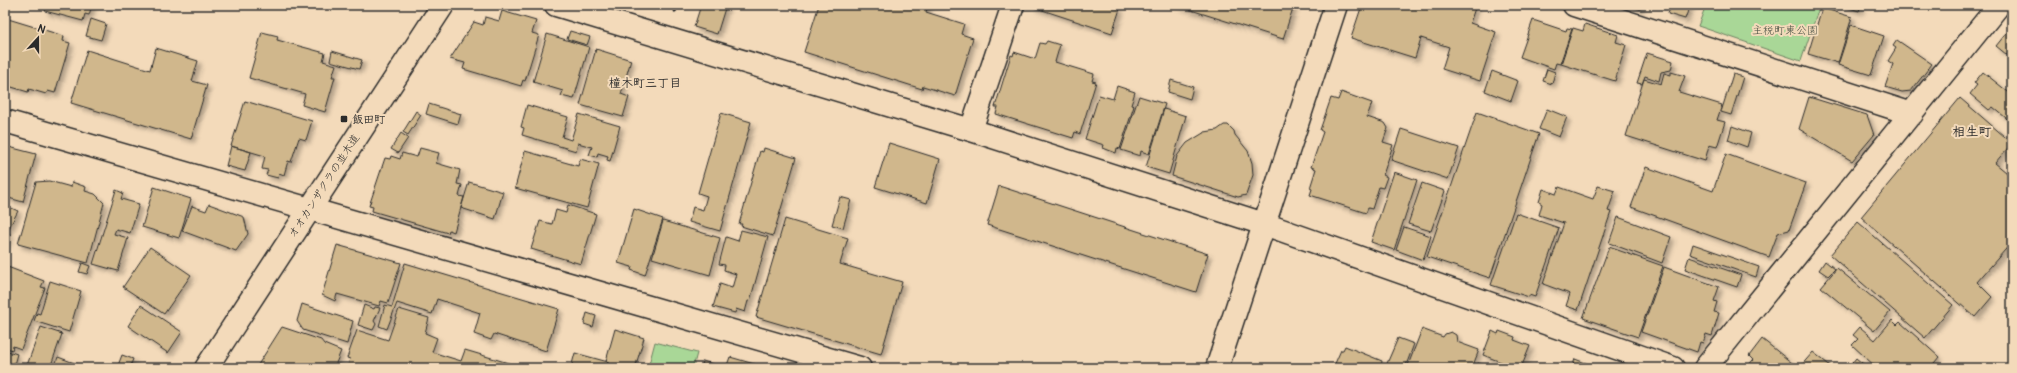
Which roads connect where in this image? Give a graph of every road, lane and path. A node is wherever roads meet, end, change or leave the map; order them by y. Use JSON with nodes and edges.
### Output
{"nodes":[{"id":1,"x":443,"y":5,"type":"edge"},
{"id":2,"x":556,"y":5,"type":"edge"},
{"id":3,"x":1013,"y":5,"type":"edge"},
{"id":4,"x":1336,"y":5,"type":"edge"},
{"id":5,"x":1574,"y":5,"type":"edge"},
{"id":6,"x":1999,"y":5,"type":"edge"},
{"id":7,"x":1912,"y":114,"type":"junction"},
{"id":8,"x":5,"y":121,"type":"edge"},
{"id":9,"x":971,"y":130,"type":"junction"},
{"id":10,"x":310,"y":209,"type":"junction"},
{"id":11,"x":1264,"y":224,"type":"junction"},
{"id":12,"x":206,"y":368,"type":"edge"},
{"id":13,"x":860,"y":368,"type":"edge"},
{"id":14,"x":1217,"y":368,"type":"edge"},
{"id":15,"x":1673,"y":368,"type":"edge"},
{"id":16,"x":1705,"y":368,"type":"edge"}],
"edges":[{"from":1,"to":10,"type":"street","name":"オオカンザクラの並木道"},
{"from":2,"to":9,"type":"street"},
{"from":3,"to":9,"type":"street"},
{"from":4,"to":11,"type":"street"},
{"from":5,"to":7,"type":"street"},
{"from":6,"to":7,"type":"street"},
{"from":7,"to":16,"type":"street"},
{"from":8,"to":10,"type":"street"},
{"from":9,"to":11,"type":"street"},
{"from":10,"to":12,"type":"street","name":"オオカンザクラの並木道"},
{"from":10,"to":13,"type":"street"},
{"from":11,"to":14,"type":"street"},
{"from":11,"to":15,"type":"street"}]}
